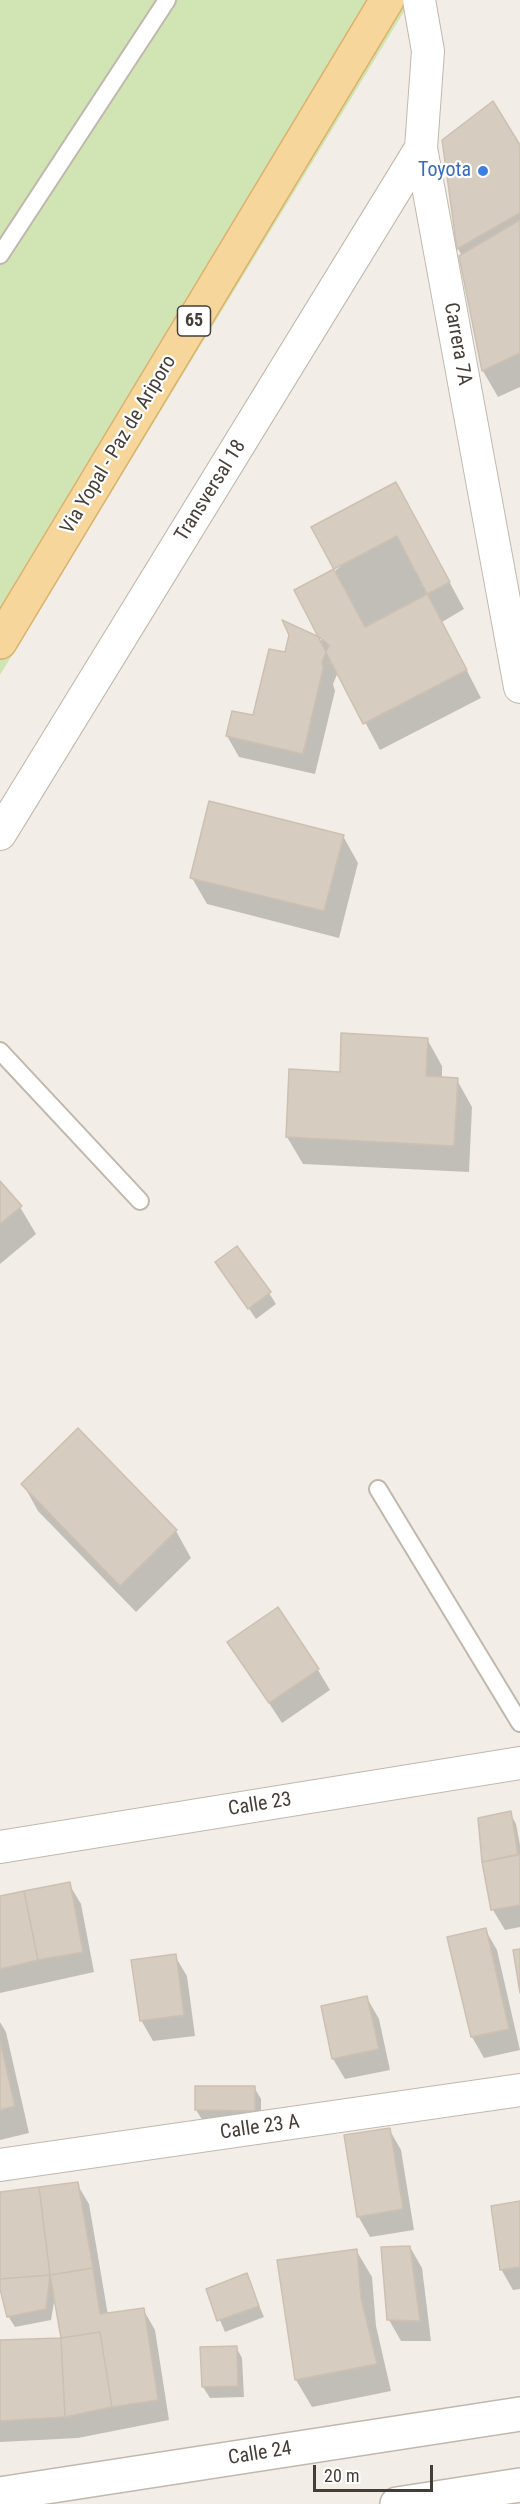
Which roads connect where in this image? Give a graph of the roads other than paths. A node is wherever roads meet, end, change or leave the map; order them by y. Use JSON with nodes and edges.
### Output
{"nodes":[{"id":1,"x":166,"y":0,"type":"edge"},
{"id":2,"x":387,"y":0,"type":"edge"},
{"id":3,"x":419,"y":0,"type":"edge"},
{"id":4,"x":421,"y":148,"type":"junction"},
{"id":5,"x":0,"y":255,"type":"edge"},
{"id":6,"x":0,"y":642,"type":"edge"},
{"id":7,"x":520,"y":687,"type":"edge"},
{"id":8,"x":0,"y":834,"type":"edge"},
{"id":9,"x":0,"y":1051,"type":"edge"},
{"id":10,"x":140,"y":1201,"type":"dead end"},
{"id":11,"x":378,"y":1489,"type":"dead end"},
{"id":12,"x":520,"y":1723,"type":"edge"},
{"id":13,"x":520,"y":1763,"type":"edge"},
{"id":14,"x":0,"y":1847,"type":"edge"},
{"id":15,"x":520,"y":2090,"type":"edge"},
{"id":16,"x":0,"y":2166,"type":"edge"},
{"id":17,"x":520,"y":2414,"type":"edge"},
{"id":18,"x":520,"y":2485,"type":"edge"},
{"id":19,"x":0,"y":2494,"type":"edge"},
{"id":20,"x":397,"y":2504,"type":"edge"}],
"edges":[{"from":1,"to":5,"type":"lane"},
{"from":2,"to":6,"type":"main road","name":"Via Yopal - Paz de Ariporo","number":"65"},
{"from":3,"to":4,"type":"street","name":"Carrera 7A"},
{"from":4,"to":7,"type":"street","name":"Carrera 7A"},
{"from":4,"to":8,"type":"street","name":"Transversal 18"},
{"from":9,"to":10,"type":"lane"},
{"from":11,"to":12,"type":"lane"},
{"from":13,"to":14,"type":"street","name":"Calle 23"},
{"from":15,"to":16,"type":"street","name":"Calle 23 A"},
{"from":17,"to":19,"type":"street","name":"Calle 24"},
{"from":18,"to":20,"type":"street"}]}
